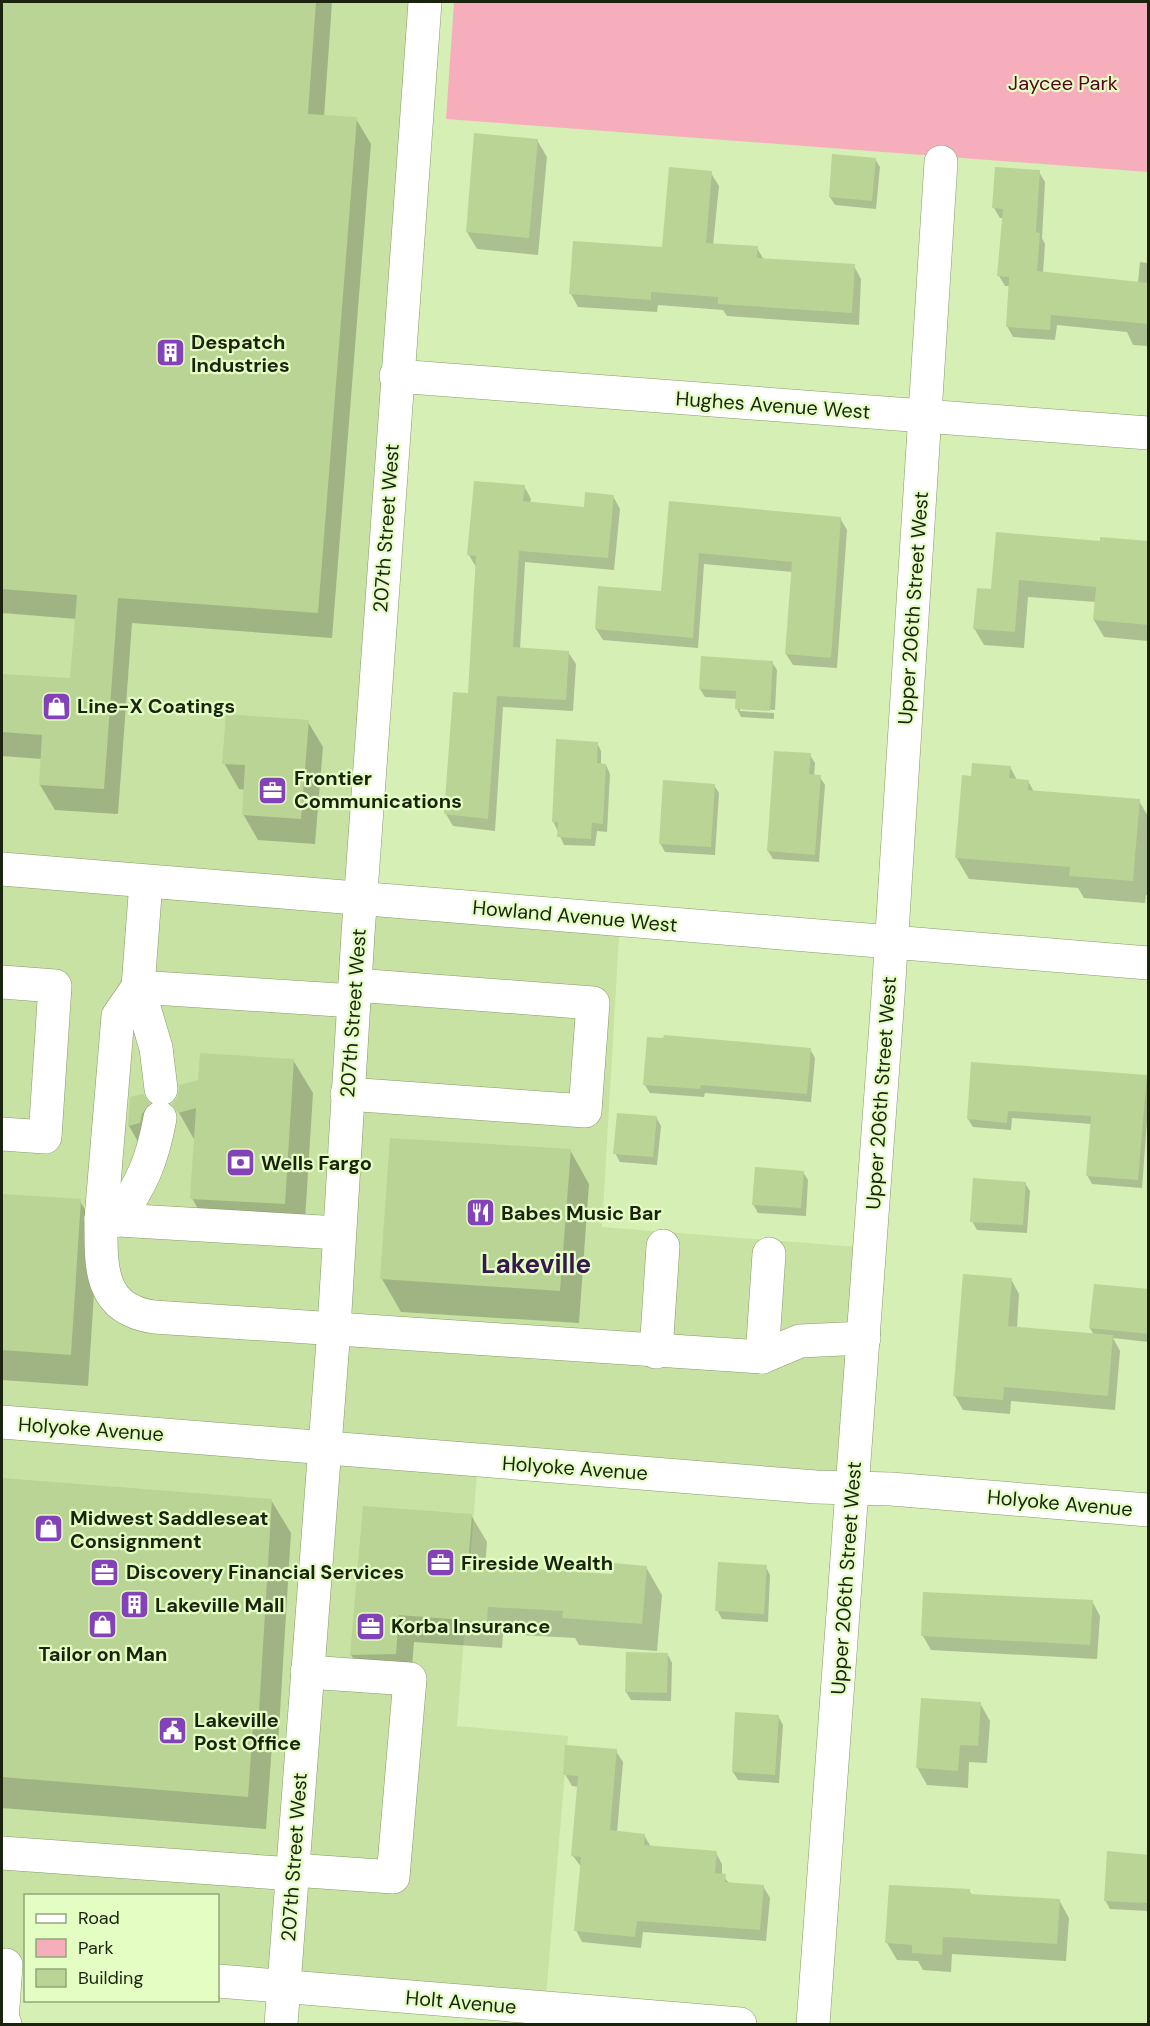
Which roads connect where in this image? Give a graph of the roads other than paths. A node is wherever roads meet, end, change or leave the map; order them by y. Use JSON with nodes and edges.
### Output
{"nodes":[{"id":1,"x":425,"y":2,"type":"edge"},
{"id":2,"x":941,"y":162,"type":"dead end"},
{"id":3,"x":396,"y":376,"type":"junction"},
{"id":4,"x":925,"y":416,"type":"junction"},
{"id":5,"x":1149,"y":433,"type":"edge"},
{"id":6,"x":2,"y":869,"type":"edge"},
{"id":7,"x":146,"y":882,"type":"junction"},
{"id":8,"x":361,"y":898,"type":"junction"},
{"id":9,"x":890,"y":943,"type":"junction"},
{"id":10,"x":1149,"y":963,"type":"edge"},
{"id":11,"x":2,"y":982,"type":"edge"},
{"id":12,"x":138,"y":987,"type":"junction"},
{"id":13,"x":355,"y":993,"type":"junction"},
{"id":14,"x":347,"y":1094,"type":"junction"},
{"id":15,"x":2,"y":1134,"type":"edge"},
{"id":16,"x":109,"y":1220,"type":"junction"},
{"id":17,"x":339,"y":1233,"type":"junction"},
{"id":18,"x":663,"y":1246,"type":"dead end"},
{"id":19,"x":769,"y":1254,"type":"dead end"},
{"id":20,"x":334,"y":1328,"type":"junction"},
{"id":21,"x":864,"y":1338,"type":"junction"},
{"id":22,"x":656,"y":1352,"type":"junction"},
{"id":23,"x":762,"y":1357,"type":"junction"},
{"id":24,"x":2,"y":1422,"type":"edge"},
{"id":25,"x":325,"y":1447,"type":"junction"},
{"id":26,"x":852,"y":1490,"type":"junction"},
{"id":27,"x":1149,"y":1510,"type":"edge"},
{"id":28,"x":307,"y":1672,"type":"junction"},
{"id":29,"x":2,"y":1853,"type":"edge"},
{"id":30,"x":293,"y":1872,"type":"junction"},
{"id":31,"x":11,"y":1965,"type":"edge"},
{"id":32,"x":219,"y":1981,"type":"edge"},
{"id":33,"x":283,"y":1987,"type":"junction"},
{"id":34,"x":5,"y":2025,"type":"edge"},
{"id":35,"x":281,"y":2025,"type":"edge"},
{"id":36,"x":740,"y":2025,"type":"edge"},
{"id":37,"x":813,"y":2025,"type":"edge"}],
"edges":[{"from":1,"to":3,"type":"street","name":"207th Street West"},
{"from":2,"to":4,"type":"street","name":"Upper 206th Street West"},
{"from":3,"to":4,"type":"street","name":"Hughes Avenue West"},
{"from":3,"to":8,"type":"street","name":"207th Street West"},
{"from":4,"to":5,"type":"street","name":"Hughes Avenue West"},
{"from":4,"to":9,"type":"street","name":"Upper 206th Street West"},
{"from":6,"to":7,"type":"street","name":"Howland Avenue West"},
{"from":7,"to":8,"type":"street","name":"Howland Avenue West"},
{"from":7,"to":12,"type":"street"},
{"from":8,"to":9,"type":"street","name":"Howland Avenue West"},
{"from":8,"to":13,"type":"street","name":"207th Street West"},
{"from":9,"to":10,"type":"street","name":"Howland Avenue West"},
{"from":9,"to":21,"type":"street","name":"Upper 206th Street West"},
{"from":11,"to":15,"type":"street"},
{"from":12,"to":13,"type":"street"},
{"from":12,"to":16,"type":"street"},
{"from":12,"to":16,"type":"street"},
{"from":13,"to":14,"type":"street","name":"207th Street West"},
{"from":13,"to":14,"type":"street"},
{"from":14,"to":17,"type":"street","name":"207th Street West"},
{"from":16,"to":17,"type":"street"},
{"from":16,"to":20,"type":"street"},
{"from":17,"to":20,"type":"street","name":"207th Street West"},
{"from":18,"to":22,"type":"street"},
{"from":19,"to":23,"type":"street"},
{"from":20,"to":22,"type":"street"},
{"from":20,"to":25,"type":"street","name":"207th Street West"},
{"from":21,"to":23,"type":"street"},
{"from":21,"to":26,"type":"street","name":"Upper 206th Street West"},
{"from":22,"to":23,"type":"street"},
{"from":24,"to":25,"type":"street","name":"Holyoke Avenue"},
{"from":25,"to":26,"type":"street","name":"Holyoke Avenue"},
{"from":25,"to":28,"type":"street","name":"207th Street West"},
{"from":26,"to":27,"type":"street","name":"Holyoke Avenue"},
{"from":26,"to":37,"type":"street","name":"Upper 206th Street West"},
{"from":28,"to":30,"type":"street","name":"207th Street West"},
{"from":28,"to":30,"type":"street"},
{"from":29,"to":30,"type":"street"},
{"from":30,"to":33,"type":"street","name":"207th Street West"},
{"from":31,"to":34,"type":"street"},
{"from":32,"to":33,"type":"street","name":"Holt Avenue"},
{"from":33,"to":35,"type":"street","name":"207th Street West"},
{"from":33,"to":36,"type":"street","name":"Holt Avenue"}]}
